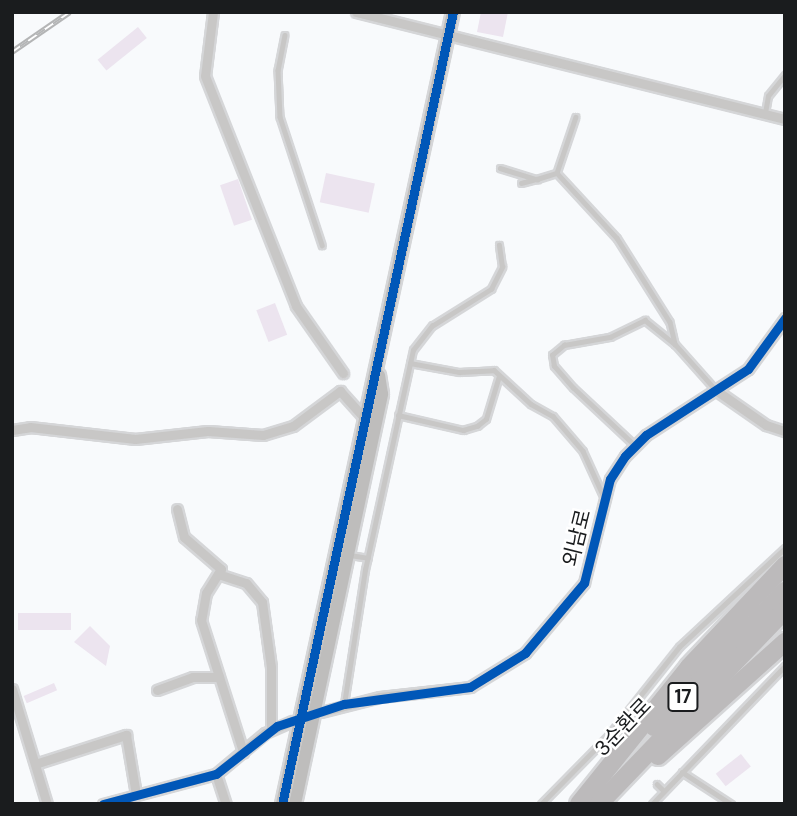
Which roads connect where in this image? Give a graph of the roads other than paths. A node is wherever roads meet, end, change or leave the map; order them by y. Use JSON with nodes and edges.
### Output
{"nodes":[{"id":1,"x":213,"y":12,"type":"edge"},
{"id":2,"x":356,"y":12,"type":"edge"},
{"id":3,"x":453,"y":12,"type":"edge"},
{"id":4,"x":285,"y":35,"type":"dead end"},
{"id":5,"x":448,"y":37,"type":"junction"},
{"id":6,"x":785,"y":75,"type":"edge"},
{"id":7,"x":765,"y":116,"type":"junction"},
{"id":8,"x":576,"y":117,"type":"dead end"},
{"id":9,"x":785,"y":119,"type":"edge"},
{"id":10,"x":500,"y":168,"type":"dead end"},
{"id":11,"x":557,"y":173,"type":"junction"},
{"id":12,"x":537,"y":178,"type":"junction"},
{"id":13,"x":522,"y":183,"type":"dead end"},
{"id":14,"x":322,"y":245,"type":"dead end"},
{"id":15,"x":499,"y":245,"type":"dead end"},
{"id":16,"x":785,"y":318,"type":"edge"},
{"id":17,"x":675,"y":344,"type":"junction"},
{"id":18,"x":410,"y":363,"type":"junction"},
{"id":19,"x":343,"y":373,"type":"dead end"},
{"id":20,"x":379,"y":375,"type":"junction"},
{"id":21,"x":499,"y":376,"type":"junction"},
{"id":22,"x":717,"y":391,"type":"junction"},
{"id":23,"x":398,"y":415,"type":"junction"},
{"id":24,"x":363,"y":418,"type":"junction"},
{"id":25,"x":12,"y":430,"type":"edge"},
{"id":26,"x":785,"y":431,"type":"edge"},
{"id":27,"x":635,"y":445,"type":"junction"},
{"id":28,"x":605,"y":498,"type":"junction"},
{"id":29,"x":177,"y":509,"type":"dead end"},
{"id":30,"x":785,"y":548,"type":"edge"},
{"id":31,"x":341,"y":554,"type":"junction"},
{"id":32,"x":368,"y":558,"type":"junction"},
{"id":33,"x":785,"y":565,"type":"edge"},
{"id":34,"x":218,"y":574,"type":"junction"},
{"id":35,"x":785,"y":591,"type":"edge"},
{"id":36,"x":785,"y":610,"type":"edge"},
{"id":37,"x":785,"y":642,"type":"edge"},
{"id":38,"x":785,"y":666,"type":"edge"},
{"id":39,"x":219,"y":677,"type":"junction"},
{"id":40,"x":12,"y":689,"type":"edge"},
{"id":41,"x":157,"y":690,"type":"dead end"},
{"id":42,"x":344,"y":704,"type":"junction"},
{"id":43,"x":321,"y":712,"type":"dead end"},
{"id":44,"x":292,"y":721,"type":"dead end"},
{"id":45,"x":271,"y":729,"type":"junction"},
{"id":46,"x":609,"y":735,"type":"junction"},
{"id":47,"x":619,"y":746,"type":"dead end"},
{"id":48,"x":243,"y":752,"type":"junction"},
{"id":49,"x":35,"y":764,"type":"junction"},
{"id":50,"x":682,"y":772,"type":"junction"},
{"id":51,"x":216,"y":774,"type":"junction"},
{"id":52,"x":657,"y":783,"type":"dead end"},
{"id":53,"x":664,"y":791,"type":"junction"},
{"id":54,"x":136,"y":794,"type":"junction"},
{"id":55,"x":47,"y":804,"type":"edge"},
{"id":56,"x":103,"y":804,"type":"edge"},
{"id":57,"x":226,"y":804,"type":"edge"},
{"id":58,"x":282,"y":804,"type":"edge"},
{"id":59,"x":295,"y":804,"type":"edge"},
{"id":60,"x":541,"y":804,"type":"edge"},
{"id":61,"x":580,"y":804,"type":"edge"},
{"id":62,"x":600,"y":804,"type":"edge"},
{"id":63,"x":652,"y":804,"type":"edge"},
{"id":64,"x":731,"y":804,"type":"edge"}],
"edges":[{"from":1,"to":19,"type":"street"},
{"from":2,"to":5,"type":"street"},
{"from":3,"to":5,"type":"street"},
{"from":4,"to":14,"type":"lane"},
{"from":5,"to":7,"type":"street"},
{"from":5,"to":20,"type":"street"},
{"from":6,"to":7,"type":"lane"},
{"from":7,"to":9,"type":"street"},
{"from":8,"to":11,"type":"lane"},
{"from":10,"to":12,"type":"lane"},
{"from":11,"to":12,"type":"lane"},
{"from":11,"to":17,"type":"lane"},
{"from":12,"to":13,"type":"lane"},
{"from":15,"to":18,"type":"lane"},
{"from":16,"to":22,"type":"street","name":"외남로"},
{"from":17,"to":22,"type":"lane"},
{"from":17,"to":27,"type":"lane"},
{"from":18,"to":21,"type":"lane"},
{"from":18,"to":23,"type":"lane"},
{"from":20,"to":24,"type":"street"},
{"from":20,"to":31,"type":"street"},
{"from":21,"to":23,"type":"lane"},
{"from":21,"to":28,"type":"lane"},
{"from":22,"to":26,"type":"street"},
{"from":22,"to":27,"type":"street","name":"외남로"},
{"from":23,"to":32,"type":"lane"},
{"from":24,"to":25,"type":"street"},
{"from":24,"to":31,"type":"street"},
{"from":27,"to":28,"type":"street","name":"외남로"},
{"from":28,"to":42,"type":"street","name":"외남로"},
{"from":29,"to":34,"type":"street"},
{"from":30,"to":46,"type":"lane"},
{"from":31,"to":32,"type":"lane"},
{"from":31,"to":58,"type":"street"},
{"from":31,"to":59,"type":"street"},
{"from":32,"to":42,"type":"lane"},
{"from":33,"to":61,"type":"highway"},
{"from":34,"to":39,"type":"street"},
{"from":34,"to":45,"type":"street"},
{"from":35,"to":61,"type":"highway","name":"3순환로","number":"17"},
{"from":36,"to":62,"type":"highway","name":"3순환로","number":"17"},
{"from":37,"to":62,"type":"highway"},
{"from":38,"to":50,"type":"lane"},
{"from":39,"to":41,"type":"street"},
{"from":39,"to":48,"type":"street"},
{"from":40,"to":49,"type":"street"},
{"from":42,"to":43,"type":"street","name":"외남로"},
{"from":44,"to":45,"type":"street"},
{"from":45,"to":48,"type":"street"},
{"from":46,"to":47,"type":"lane"},
{"from":46,"to":60,"type":"lane"},
{"from":48,"to":51,"type":"street"},
{"from":49,"to":54,"type":"street"},
{"from":49,"to":55,"type":"street"},
{"from":50,"to":53,"type":"lane"},
{"from":50,"to":64,"type":"lane"},
{"from":51,"to":54,"type":"street"},
{"from":51,"to":57,"type":"street"},
{"from":52,"to":53,"type":"lane"},
{"from":53,"to":63,"type":"lane"},
{"from":54,"to":56,"type":"street"}]}
